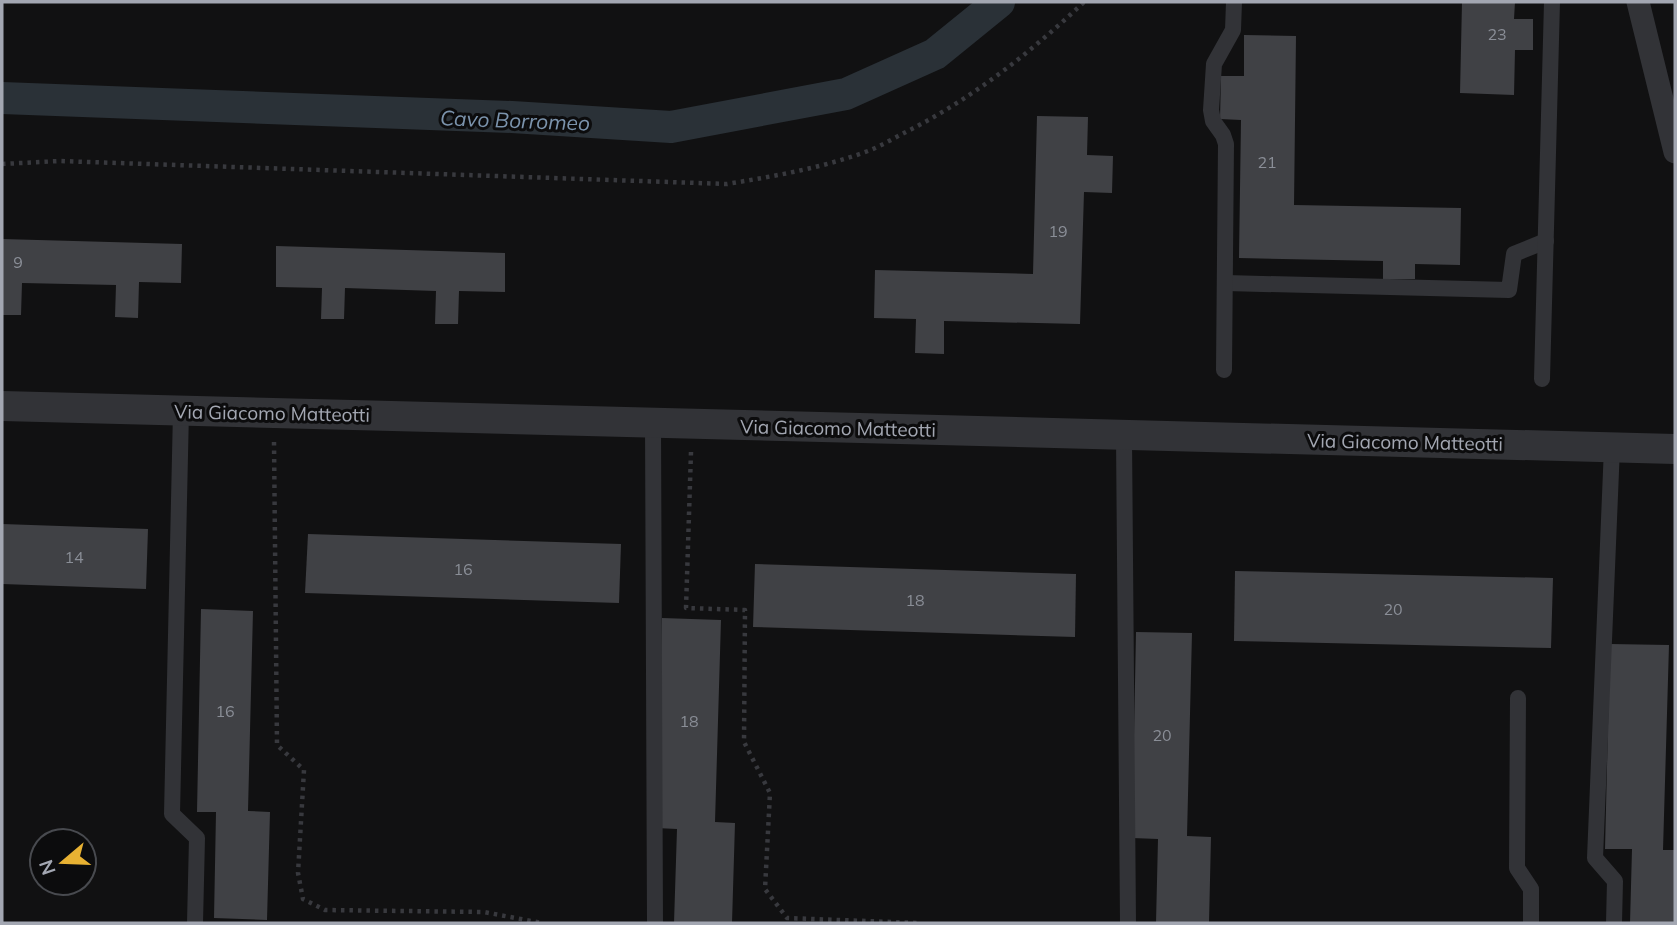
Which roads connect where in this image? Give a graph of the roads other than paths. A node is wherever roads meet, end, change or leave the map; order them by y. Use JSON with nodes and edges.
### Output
{"nodes":[{"id":1,"x":1234,"y":2,"type":"edge"},
{"id":2,"x":1552,"y":2,"type":"edge"},
{"id":3,"x":1638,"y":2,"type":"edge"},
{"id":4,"x":1675,"y":152,"type":"edge"},
{"id":5,"x":1546,"y":241,"type":"junction"},
{"id":6,"x":1226,"y":283,"type":"junction"},
{"id":7,"x":1224,"y":370,"type":"dead end"},
{"id":8,"x":1542,"y":379,"type":"dead end"},
{"id":9,"x":2,"y":406,"type":"edge"},
{"id":10,"x":181,"y":411,"type":"junction"},
{"id":11,"x":653,"y":423,"type":"junction"},
{"id":12,"x":1124,"y":436,"type":"junction"},
{"id":13,"x":1612,"y":447,"type":"junction"},
{"id":14,"x":1675,"y":449,"type":"edge"},
{"id":15,"x":1518,"y":698,"type":"dead end"},
{"id":16,"x":195,"y":923,"type":"edge"},
{"id":17,"x":655,"y":923,"type":"edge"},
{"id":18,"x":1128,"y":923,"type":"edge"},
{"id":19,"x":1531,"y":923,"type":"edge"},
{"id":20,"x":1614,"y":923,"type":"edge"}],
"edges":[{"from":1,"to":6,"type":"lane"},
{"from":2,"to":5,"type":"lane"},
{"from":3,"to":4,"type":"street"},
{"from":5,"to":6,"type":"lane"},
{"from":5,"to":8,"type":"lane"},
{"from":6,"to":7,"type":"lane"},
{"from":9,"to":10,"type":"street","name":"Via Giacomo Matteotti"},
{"from":10,"to":11,"type":"street","name":"Via Giacomo Matteotti"},
{"from":10,"to":16,"type":"lane"},
{"from":11,"to":12,"type":"street","name":"Via Giacomo Matteotti"},
{"from":11,"to":17,"type":"lane"},
{"from":12,"to":13,"type":"street","name":"Via Giacomo Matteotti"},
{"from":12,"to":18,"type":"lane"},
{"from":13,"to":14,"type":"street","name":"Via Giacomo Matteotti"},
{"from":13,"to":20,"type":"lane"},
{"from":15,"to":19,"type":"lane"}]}
